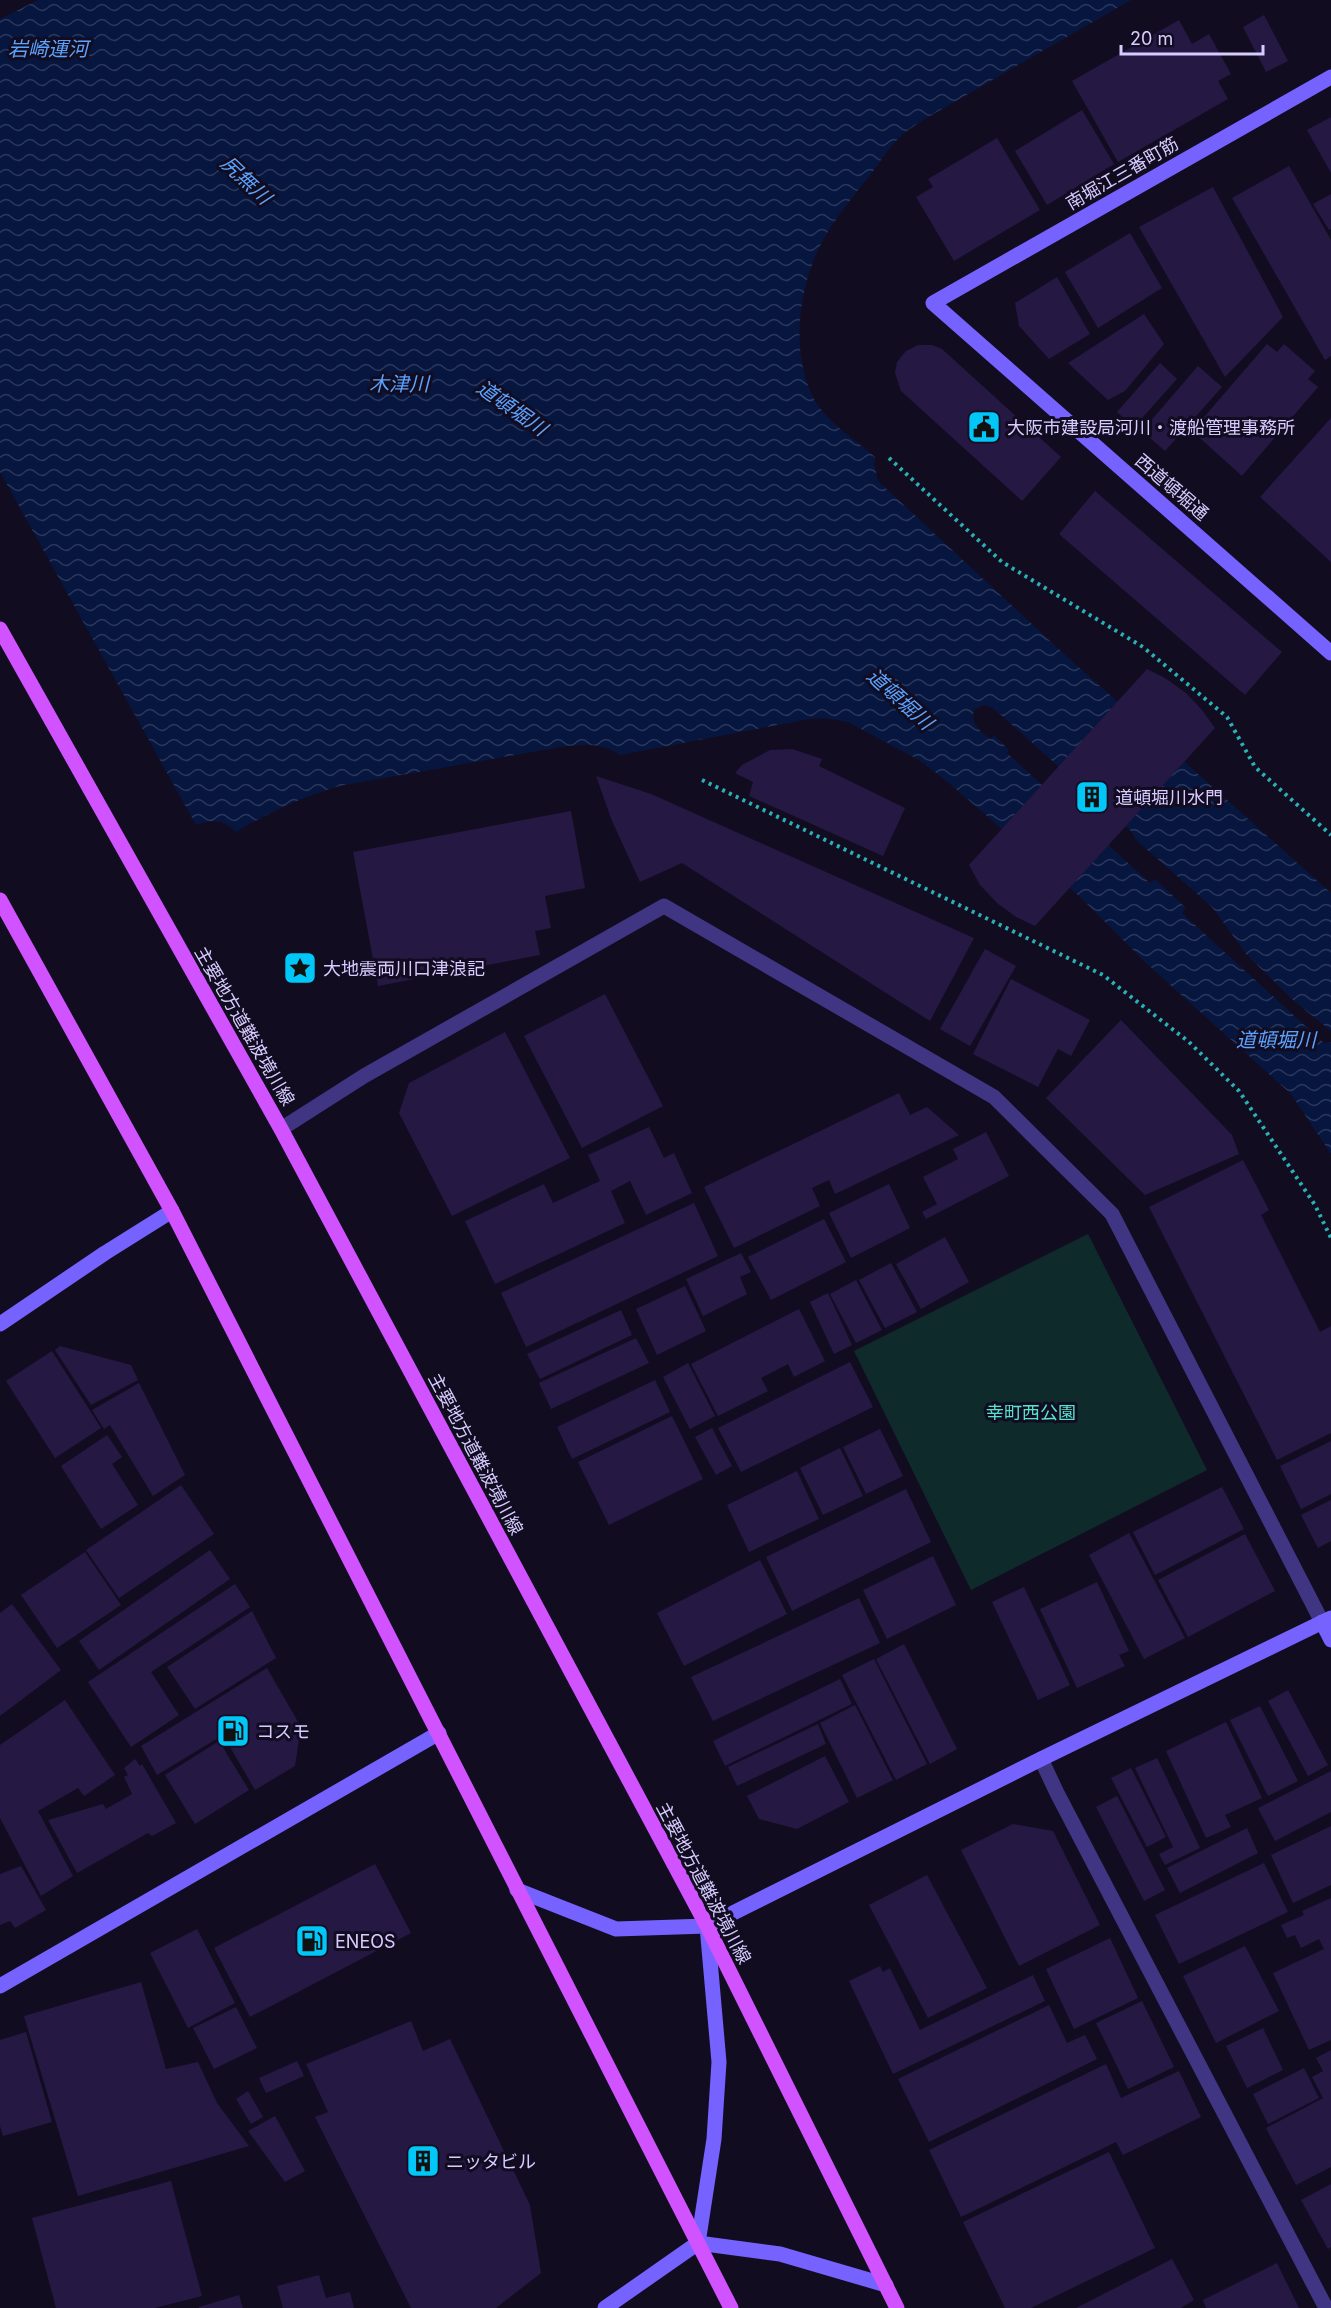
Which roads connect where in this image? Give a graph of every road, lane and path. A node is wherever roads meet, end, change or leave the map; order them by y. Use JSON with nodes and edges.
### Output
{"nodes":[{"id":1,"x":1331,"y":77,"type":"edge"},
{"id":2,"x":933,"y":303,"type":"joint"},
{"id":3,"x":889,"y":458,"type":"dead end"},
{"id":4,"x":0,"y":629,"type":"edge"},
{"id":5,"x":1331,"y":653,"type":"edge"},
{"id":6,"x":702,"y":780,"type":"dead end"},
{"id":7,"x":1331,"y":835,"type":"edge"},
{"id":8,"x":0,"y":900,"type":"edge"},
{"id":9,"x":281,"y":1129,"type":"junction"},
{"id":10,"x":172,"y":1211,"type":"junction"},
{"id":11,"x":1331,"y":1238,"type":"edge"},
{"id":12,"x":0,"y":1324,"type":"edge"},
{"id":13,"x":1327,"y":1620,"type":"edge"},
{"id":14,"x":1331,"y":1640,"type":"edge"},
{"id":15,"x":439,"y":1733,"type":"junction"},
{"id":16,"x":1041,"y":1759,"type":"junction"},
{"id":17,"x":518,"y":1890,"type":"junction"},
{"id":18,"x":707,"y":1926,"type":"junction"},
{"id":19,"x":0,"y":1986,"type":"edge"},
{"id":20,"x":698,"y":2243,"type":"junction"},
{"id":21,"x":886,"y":2285,"type":"junction"},
{"id":22,"x":605,"y":2308,"type":"edge"},
{"id":23,"x":731,"y":2308,"type":"edge"},
{"id":24,"x":897,"y":2308,"type":"edge"},
{"id":25,"x":1326,"y":2308,"type":"edge"}],
"edges":[{"from":1,"to":2,"type":"street","name":"南堀江三番町筋"},
{"from":2,"to":5,"type":"street","name":"西道頓堀通"},
{"from":3,"to":7,"type":"path"},
{"from":4,"to":9,"type":"main road","name":"主要地方道難波境川線"},
{"from":6,"to":11,"type":"path"},
{"from":8,"to":10,"type":"main road"},
{"from":9,"to":13,"type":"street"},
{"from":9,"to":18,"type":"main road","name":"主要地方道難波境川線"},
{"from":10,"to":12,"type":"street"},
{"from":10,"to":15,"type":"main road"},
{"from":13,"to":14,"type":"street"},
{"from":13,"to":16,"type":"street"},
{"from":15,"to":17,"type":"main road"},
{"from":15,"to":19,"type":"street"},
{"from":16,"to":18,"type":"street"},
{"from":16,"to":25,"type":"street"},
{"from":17,"to":18,"type":"street"},
{"from":17,"to":20,"type":"main road"},
{"from":18,"to":20,"type":"street"},
{"from":18,"to":21,"type":"main road","name":"主要地方道難波境川線"},
{"from":20,"to":21,"type":"street"},
{"from":20,"to":22,"type":"street"},
{"from":20,"to":23,"type":"main road"},
{"from":21,"to":24,"type":"main road","name":"主要地方道難波境川線"}]}
